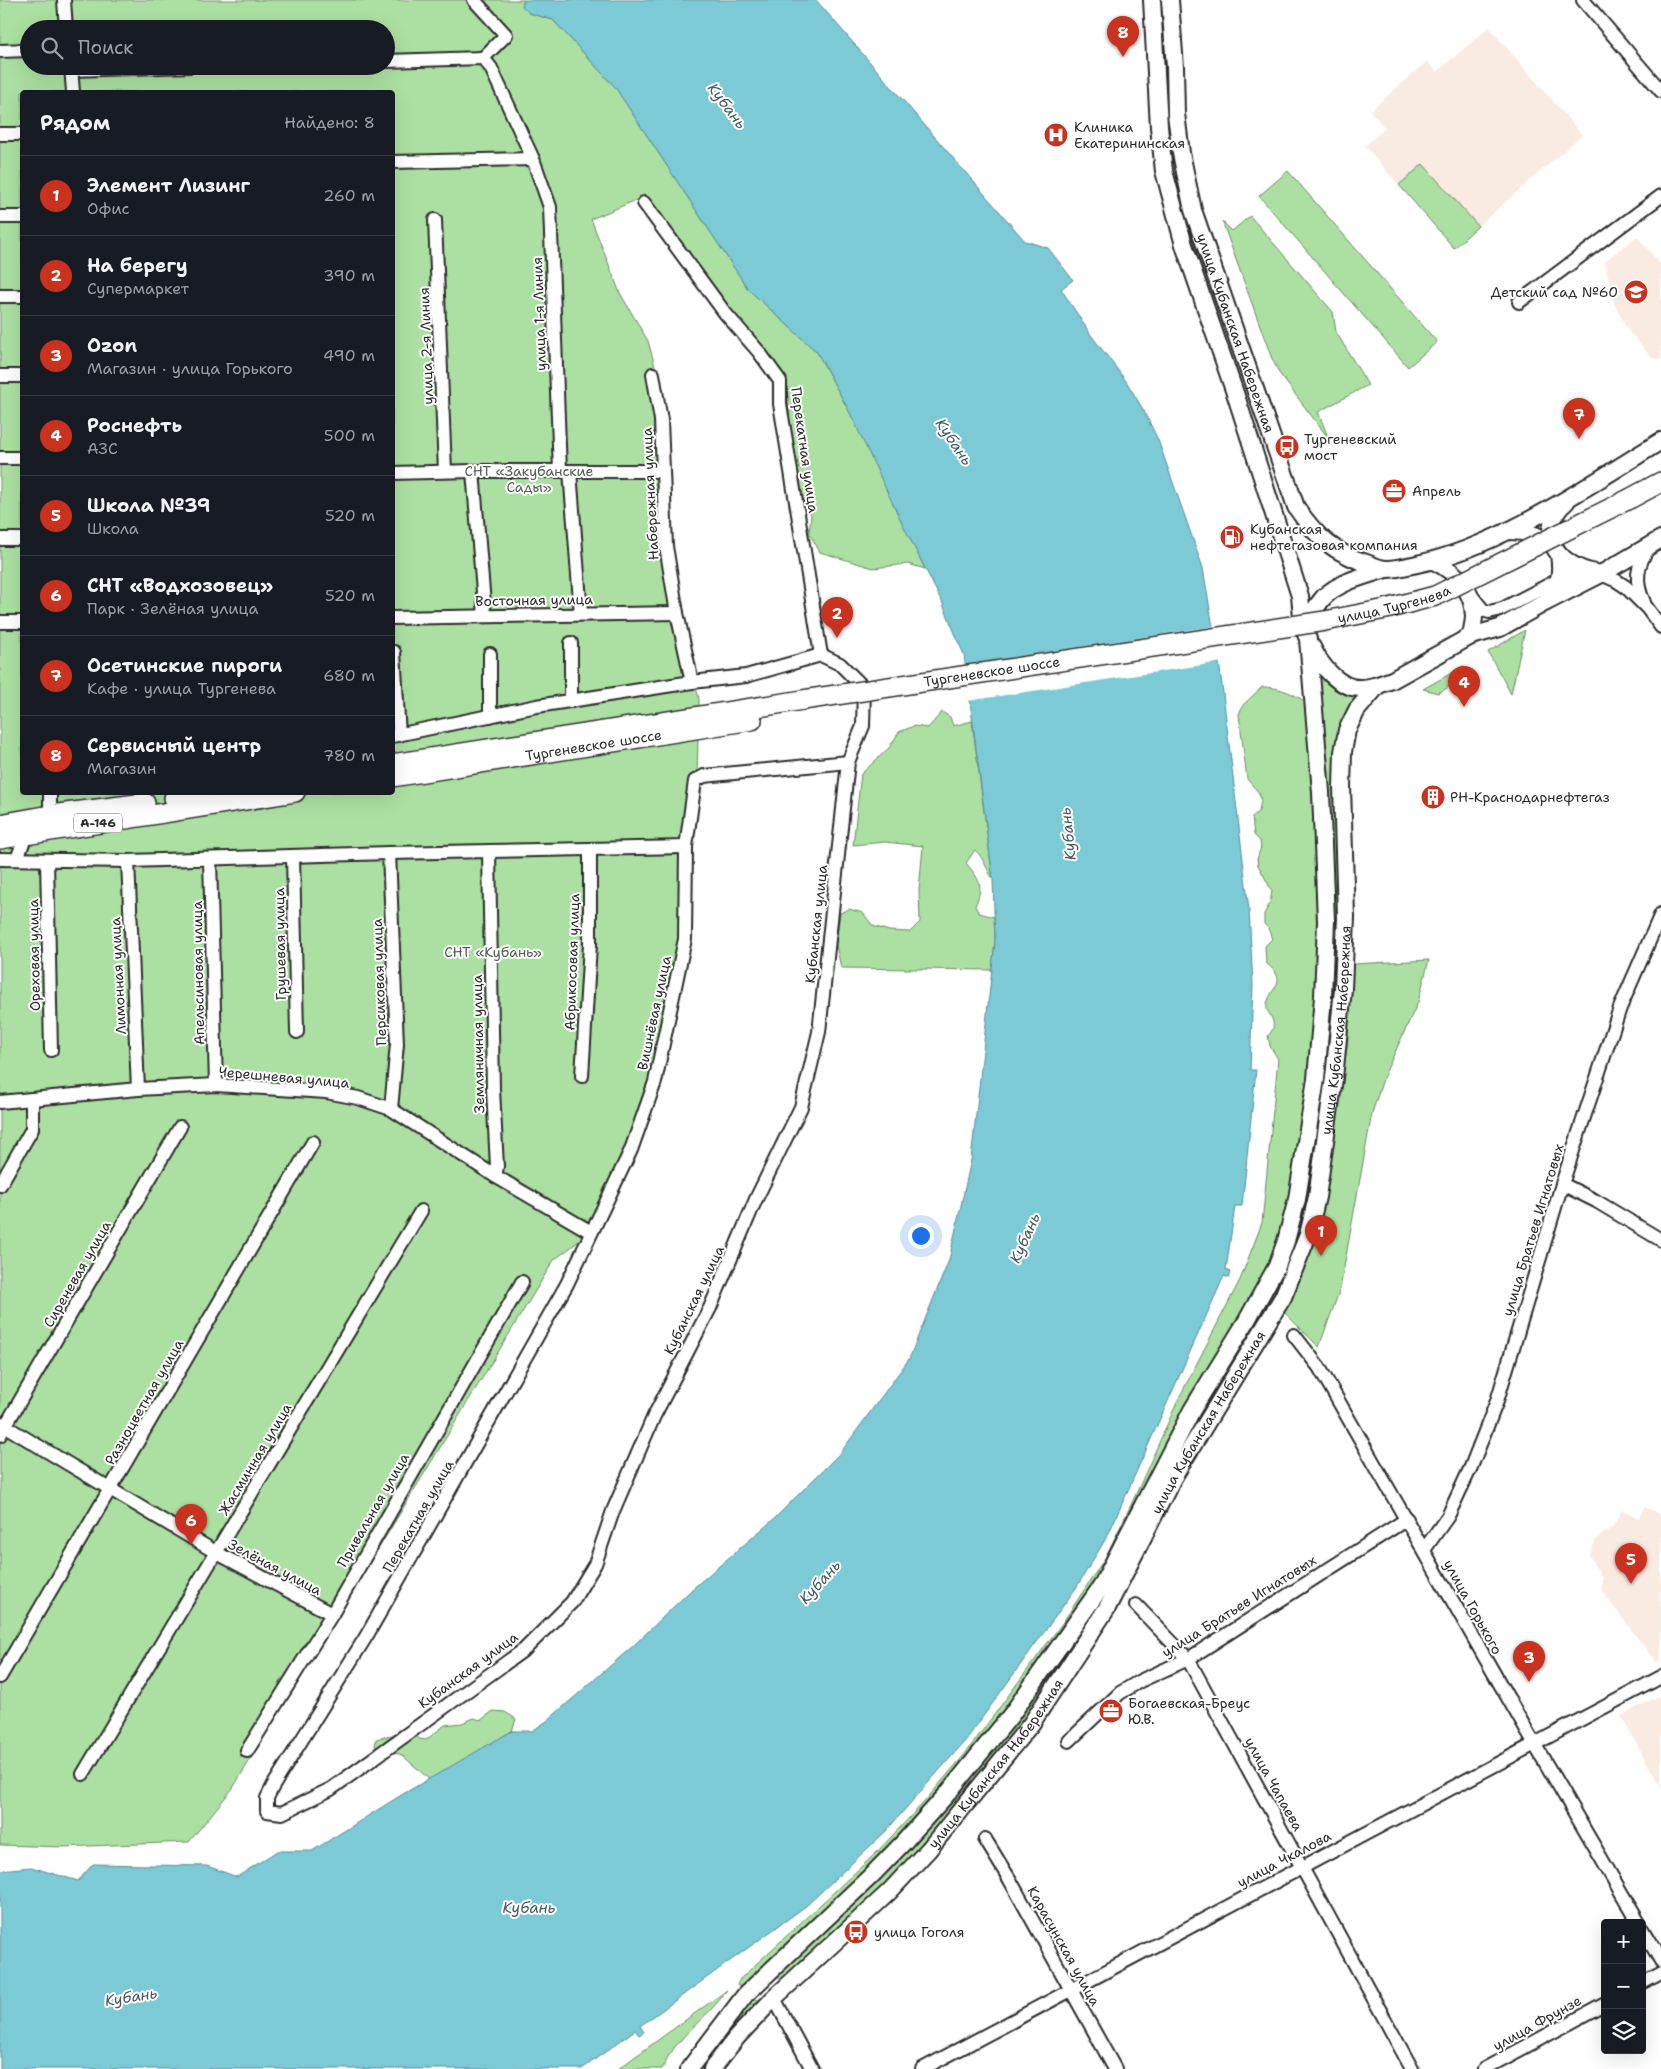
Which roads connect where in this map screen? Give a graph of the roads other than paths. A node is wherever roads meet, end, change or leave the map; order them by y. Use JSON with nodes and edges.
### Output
{"nodes":[{"id":1,"x":64,"y":0,"type":"edge"},
{"id":2,"x":474,"y":0,"type":"edge"},
{"id":3,"x":1152,"y":0,"type":"edge"},
{"id":4,"x":1170,"y":0,"type":"edge"},
{"id":5,"x":1583,"y":0,"type":"edge"},
{"id":6,"x":65,"y":20,"type":"edge"},
{"id":7,"x":20,"y":50,"type":"edge"},
{"id":8,"x":0,"y":51,"type":"edge"},
{"id":9,"x":483,"y":58,"type":"junction"},
{"id":10,"x":395,"y":60,"type":"edge"},
{"id":11,"x":72,"y":75,"type":"edge"},
{"id":12,"x":73,"y":90,"type":"edge"},
{"id":13,"x":1661,"y":92,"type":"edge"},
{"id":14,"x":0,"y":134,"type":"edge"},
{"id":15,"x":20,"y":134,"type":"edge"},
{"id":16,"x":533,"y":159,"type":"junction"},
{"id":17,"x":395,"y":162,"type":"edge"},
{"id":18,"x":1661,"y":196,"type":"edge"},
{"id":19,"x":644,"y":203,"type":"dead end"},
{"id":20,"x":0,"y":217,"type":"edge"},
{"id":21,"x":20,"y":217,"type":"edge"},
{"id":22,"x":435,"y":220,"type":"dead end"},
{"id":23,"x":0,"y":296,"type":"edge"},
{"id":24,"x":20,"y":296,"type":"edge"},
{"id":25,"x":1520,"y":302,"type":"dead end"},
{"id":26,"x":653,"y":374,"type":"dead end"},
{"id":27,"x":0,"y":376,"type":"edge"},
{"id":28,"x":20,"y":376,"type":"edge"},
{"id":29,"x":1661,"y":441,"type":"edge"},
{"id":30,"x":0,"y":458,"type":"edge"},
{"id":31,"x":20,"y":458,"type":"edge"},
{"id":32,"x":445,"y":471,"type":"junction"},
{"id":33,"x":473,"y":471,"type":"junction"},
{"id":34,"x":565,"y":471,"type":"junction"},
{"id":35,"x":658,"y":471,"type":"junction"},
{"id":36,"x":395,"y":473,"type":"edge"},
{"id":37,"x":1661,"y":482,"type":"edge"},
{"id":38,"x":1591,"y":484,"type":"junction"},
{"id":39,"x":1645,"y":494,"type":"edge"},
{"id":40,"x":1507,"y":531,"type":"junction"},
{"id":41,"x":0,"y":539,"type":"edge"},
{"id":42,"x":20,"y":539,"type":"edge"},
{"id":43,"x":1656,"y":542,"type":"edge"},
{"id":44,"x":1556,"y":549,"type":"junction"},
{"id":45,"x":1434,"y":561,"type":"junction"},
{"id":46,"x":1386,"y":569,"type":"junction"},
{"id":47,"x":1601,"y":574,"type":"junction"},
{"id":48,"x":1560,"y":579,"type":"junction"},
{"id":49,"x":1467,"y":589,"type":"junction"},
{"id":50,"x":1546,"y":602,"type":"junction"},
{"id":51,"x":1647,"y":608,"type":"junction"},
{"id":52,"x":677,"y":613,"type":"junction"},
{"id":53,"x":581,"y":614,"type":"junction"},
{"id":54,"x":485,"y":616,"type":"junction"},
{"id":55,"x":395,"y":618,"type":"edge"},
{"id":56,"x":0,"y":622,"type":"edge"},
{"id":57,"x":20,"y":622,"type":"edge"},
{"id":58,"x":1661,"y":627,"type":"edge"},
{"id":59,"x":1306,"y":633,"type":"junction"},
{"id":60,"x":1472,"y":636,"type":"junction"},
{"id":61,"x":571,"y":643,"type":"dead end"},
{"id":62,"x":490,"y":654,"type":"dead end"},
{"id":63,"x":821,"y":655,"type":"junction"},
{"id":64,"x":1104,"y":655,"type":"joint"},
{"id":65,"x":692,"y":682,"type":"junction"},
{"id":66,"x":1378,"y":685,"type":"junction"},
{"id":67,"x":395,"y":694,"type":"edge"},
{"id":68,"x":571,"y":701,"type":"junction"},
{"id":69,"x":797,"y":701,"type":"junction"},
{"id":70,"x":490,"y":716,"type":"junction"},
{"id":71,"x":396,"y":736,"type":"edge"},
{"id":72,"x":848,"y":762,"type":"junction"},
{"id":73,"x":395,"y":764,"type":"edge"},
{"id":74,"x":395,"y":777,"type":"edge"},
{"id":75,"x":50,"y":795,"type":"edge"},
{"id":76,"x":246,"y":795,"type":"edge"},
{"id":77,"x":136,"y":798,"type":"edge"},
{"id":78,"x":198,"y":798,"type":"edge"},
{"id":79,"x":50,"y":815,"type":"junction"},
{"id":80,"x":0,"y":824,"type":"edge"},
{"id":81,"x":26,"y":835,"type":"junction"},
{"id":82,"x":0,"y":839,"type":"edge"},
{"id":83,"x":686,"y":848,"type":"junction"},
{"id":84,"x":590,"y":850,"type":"junction"},
{"id":85,"x":489,"y":851,"type":"junction"},
{"id":86,"x":389,"y":853,"type":"junction"},
{"id":87,"x":0,"y":854,"type":"edge"},
{"id":88,"x":293,"y":856,"type":"junction"},
{"id":89,"x":0,"y":859,"type":"edge"},
{"id":90,"x":17,"y":859,"type":"junction"},
{"id":91,"x":210,"y":859,"type":"junction"},
{"id":92,"x":47,"y":860,"type":"junction"},
{"id":93,"x":128,"y":861,"type":"junction"},
{"id":94,"x":1661,"y":914,"type":"edge"},
{"id":95,"x":297,"y":1032,"type":"dead end"},
{"id":96,"x":51,"y":1050,"type":"dead end"},
{"id":97,"x":582,"y":1076,"type":"dead end"},
{"id":98,"x":216,"y":1085,"type":"junction"},
{"id":99,"x":138,"y":1089,"type":"junction"},
{"id":100,"x":32,"y":1100,"type":"junction"},
{"id":101,"x":0,"y":1102,"type":"edge"},
{"id":102,"x":391,"y":1110,"type":"junction"},
{"id":103,"x":180,"y":1128,"type":"dead end"},
{"id":104,"x":313,"y":1142,"type":"dead end"},
{"id":105,"x":495,"y":1176,"type":"junction"},
{"id":106,"x":1562,"y":1184,"type":"junction"},
{"id":107,"x":0,"y":1185,"type":"edge"},
{"id":108,"x":421,"y":1211,"type":"dead end"},
{"id":109,"x":592,"y":1230,"type":"junction"},
{"id":110,"x":1661,"y":1240,"type":"edge"},
{"id":111,"x":522,"y":1282,"type":"dead end"},
{"id":112,"x":1294,"y":1335,"type":"dead end"},
{"id":113,"x":2,"y":1428,"type":"edge"},
{"id":114,"x":112,"y":1488,"type":"junction"},
{"id":115,"x":1407,"y":1519,"type":"junction"},
{"id":116,"x":1424,"y":1550,"type":"junction"},
{"id":117,"x":217,"y":1553,"type":"junction"},
{"id":118,"x":1136,"y":1605,"type":"dead end"},
{"id":119,"x":332,"y":1614,"type":"junction"},
{"id":120,"x":1188,"y":1659,"type":"junction"},
{"id":121,"x":0,"y":1677,"type":"edge"},
{"id":122,"x":1661,"y":1677,"type":"edge"},
{"id":123,"x":1069,"y":1741,"type":"dead end"},
{"id":124,"x":1534,"y":1744,"type":"junction"},
{"id":125,"x":247,"y":1751,"type":"dead end"},
{"id":126,"x":83,"y":1774,"type":"dead end"},
{"id":127,"x":266,"y":1811,"type":"joint"},
{"id":128,"x":985,"y":1839,"type":"dead end"},
{"id":129,"x":1302,"y":1867,"type":"junction"},
{"id":130,"x":1637,"y":1919,"type":"edge"},
{"id":131,"x":1646,"y":1936,"type":"edge"},
{"id":132,"x":1661,"y":1961,"type":"edge"},
{"id":133,"x":1661,"y":1973,"type":"edge"},
{"id":134,"x":760,"y":1980,"type":"junction"},
{"id":135,"x":1646,"y":1981,"type":"edge"},
{"id":136,"x":1071,"y":1990,"type":"junction"},
{"id":137,"x":774,"y":1998,"type":"junction"},
{"id":138,"x":1601,"y":2006,"type":"edge"},
{"id":139,"x":689,"y":2069,"type":"edge"},
{"id":140,"x":712,"y":2069,"type":"edge"},
{"id":141,"x":812,"y":2069,"type":"edge"},
{"id":142,"x":922,"y":2069,"type":"edge"},
{"id":143,"x":1115,"y":2069,"type":"edge"},
{"id":144,"x":1412,"y":2069,"type":"edge"},
{"id":145,"x":1484,"y":2069,"type":"edge"}],
"edges":[{"from":1,"to":6,"type":"street"},
{"from":2,"to":9,"type":"street"},
{"from":3,"to":59,"type":"main road","name":"улица Кубанская Набережная"},
{"from":4,"to":46,"type":"main road","name":"улица Кубанская Набережная"},
{"from":5,"to":13,"type":"street"},
{"from":7,"to":8,"type":"street"},
{"from":9,"to":10,"type":"street"},
{"from":9,"to":16,"type":"street","name":"улица 1-я Линия"},
{"from":11,"to":12,"type":"street"},
{"from":14,"to":15,"type":"street"},
{"from":16,"to":17,"type":"street"},
{"from":16,"to":34,"type":"street","name":"улица 1-я Линия"},
{"from":18,"to":25,"type":"street"},
{"from":19,"to":63,"type":"street","name":"Перекатная улица"},
{"from":20,"to":21,"type":"street"},
{"from":22,"to":32,"type":"street","name":"улица 2-я Линия"},
{"from":23,"to":24,"type":"street"},
{"from":26,"to":35,"type":"street","name":"Набережная улица"},
{"from":27,"to":28,"type":"street"},
{"from":29,"to":38,"type":"main road"},
{"from":30,"to":31,"type":"street"},
{"from":32,"to":33,"type":"street"},
{"from":32,"to":36,"type":"street"},
{"from":33,"to":34,"type":"street"},
{"from":33,"to":54,"type":"street"},
{"from":34,"to":35,"type":"street"},
{"from":34,"to":53,"type":"street","name":"улица 1-я Линия"},
{"from":35,"to":52,"type":"street","name":"Набережная улица"},
{"from":37,"to":39,"type":"highway","name":"улица Тургенева"},
{"from":38,"to":40,"type":"main road","name":"улица Кубанская Набережная"},
{"from":38,"to":44,"type":"main road"},
{"from":39,"to":64,"type":"highway","name":"улица Тургенева","bridge":true},
{"from":40,"to":44,"type":"main road"},
{"from":40,"to":45,"type":"main road","name":"улица Кубанская Набережная"},
{"from":41,"to":42,"type":"street"},
{"from":43,"to":47,"type":"main road","name":"улица Кубанская Набережная"},
{"from":43,"to":51,"type":"street"},
{"from":44,"to":47,"type":"main road"},
{"from":44,"to":48,"type":"main road"},
{"from":45,"to":46,"type":"main road","name":"улица Кубанская Набережная"},
{"from":45,"to":49,"type":"main road"},
{"from":46,"to":59,"type":"main road"},
{"from":47,"to":48,"type":"street"},
{"from":47,"to":50,"type":"main road","name":"улица Кубанская Набережная"},
{"from":47,"to":51,"type":"street"},
{"from":48,"to":49,"type":"street"},
{"from":48,"to":50,"type":"main road"},
{"from":49,"to":60,"type":"main road"},
{"from":50,"to":60,"type":"main road","name":"улица Кубанская Набережная"},
{"from":51,"to":58,"type":"street"},
{"from":52,"to":53,"type":"street","name":"Восточная улица"},
{"from":52,"to":65,"type":"street"},
{"from":53,"to":54,"type":"street","name":"Восточная улица"},
{"from":54,"to":55,"type":"street","name":"Восточная улица"},
{"from":56,"to":57,"type":"street"},
{"from":59,"to":66,"type":"main road"},
{"from":59,"to":134,"type":"main road","name":"улица Кубанская Набережная"},
{"from":60,"to":66,"type":"main road","name":"улица Кубанская Набережная"},
{"from":61,"to":68,"type":"street"},
{"from":62,"to":70,"type":"street"},
{"from":63,"to":65,"type":"street"},
{"from":63,"to":72,"type":"street","name":"Кубанская улица"},
{"from":64,"to":69,"type":"highway","name":"Тургеневское шоссе","bridge":true},
{"from":65,"to":68,"type":"street"},
{"from":66,"to":137,"type":"main road","name":"улица Кубанская Набережная"},
{"from":67,"to":71,"type":"street"},
{"from":68,"to":70,"type":"street"},
{"from":69,"to":73,"type":"highway","name":"Тургеневское шоссе"},
{"from":69,"to":74,"type":"highway","name":"Тургеневское шоссе"},
{"from":70,"to":71,"type":"street"},
{"from":72,"to":83,"type":"street","name":"Вишнёвая улица"},
{"from":72,"to":127,"type":"street","name":"Кубанская улица"},
{"from":75,"to":79,"type":"street"},
{"from":76,"to":78,"type":"highway"},
{"from":77,"to":78,"type":"highway","number":"А-146"},
{"from":77,"to":79,"type":"highway","number":"А-146"},
{"from":78,"to":81,"type":"highway","number":"А-146"},
{"from":79,"to":80,"type":"highway","number":"А-146"},
{"from":81,"to":82,"type":"highway","number":"А-146"},
{"from":81,"to":90,"type":"street"},
{"from":83,"to":84,"type":"street"},
{"from":83,"to":109,"type":"street","name":"Вишнёвая улица"},
{"from":84,"to":85,"type":"street"},
{"from":84,"to":97,"type":"street","name":"Абрикосовая улица"},
{"from":85,"to":86,"type":"street"},
{"from":85,"to":105,"type":"street","name":"Земляничная улица"},
{"from":86,"to":88,"type":"street"},
{"from":86,"to":102,"type":"street","name":"Персиковая улица"},
{"from":87,"to":90,"type":"street"},
{"from":88,"to":91,"type":"street"},
{"from":88,"to":95,"type":"street","name":"Грушевая улица"},
{"from":89,"to":90,"type":"street"},
{"from":90,"to":92,"type":"street"},
{"from":91,"to":93,"type":"street"},
{"from":91,"to":98,"type":"street","name":"Апельсиновая улица"},
{"from":92,"to":93,"type":"street"},
{"from":92,"to":96,"type":"street","name":"Ореховая улица"},
{"from":93,"to":99,"type":"street","name":"Лимонная улица"},
{"from":94,"to":106,"type":"street","name":"улица Братьев Игнатовых"},
{"from":98,"to":99,"type":"street","name":"Черешневая улица"},
{"from":98,"to":102,"type":"street","name":"Черешневая улица"},
{"from":99,"to":100,"type":"street","name":"Черешневая улица"},
{"from":100,"to":101,"type":"street","name":"Черешневая улица"},
{"from":100,"to":107,"type":"street"},
{"from":102,"to":105,"type":"street","name":"Черешневая улица"},
{"from":103,"to":113,"type":"street","name":"Сиреневая улица"},
{"from":104,"to":114,"type":"street","name":"Разноцветная улица"},
{"from":105,"to":109,"type":"street","name":"Черешневая улица"},
{"from":106,"to":110,"type":"street"},
{"from":106,"to":116,"type":"street","name":"улица Братьев Игнатовых"},
{"from":108,"to":117,"type":"street","name":"Жасминная улица"},
{"from":109,"to":127,"type":"street","name":"Перекатная улица"},
{"from":111,"to":119,"type":"street","name":"Привальная улица"},
{"from":112,"to":115,"type":"street","name":"улица Горького"},
{"from":113,"to":114,"type":"street","name":"Зелёная улица"},
{"from":114,"to":117,"type":"street","name":"Зелёная улица"},
{"from":114,"to":121,"type":"street","name":"Разноцветная улица"},
{"from":115,"to":116,"type":"street","name":"улица Горького"},
{"from":115,"to":120,"type":"street","name":"улица Братьев Игнатовых"},
{"from":116,"to":124,"type":"street","name":"улица Горького"},
{"from":117,"to":119,"type":"street","name":"Зелёная улица"},
{"from":117,"to":126,"type":"street","name":"Жасминная улица"},
{"from":118,"to":120,"type":"street","name":"улица Чапаева"},
{"from":119,"to":125,"type":"street","name":"Привальная улица"},
{"from":120,"to":123,"type":"street","name":"улица Братьев Игнатовых"},
{"from":120,"to":129,"type":"street","name":"улица Чапаева"},
{"from":122,"to":124,"type":"street","name":"улица Чкалова"},
{"from":124,"to":129,"type":"street","name":"улица Чкалова"},
{"from":124,"to":130,"type":"street","name":"улица Горького"},
{"from":128,"to":136,"type":"street","name":"Карасунская улица"},
{"from":129,"to":136,"type":"street","name":"улица Чкалова"},
{"from":129,"to":144,"type":"street","name":"улица Чапаева"},
{"from":131,"to":132,"type":"street"},
{"from":133,"to":135,"type":"street"},
{"from":134,"to":137,"type":"main road"},
{"from":134,"to":139,"type":"main road","name":"улица Кубанская Набережная"},
{"from":136,"to":142,"type":"street","name":"улица Чкалова"},
{"from":136,"to":143,"type":"street","name":"Карасунская улица"},
{"from":137,"to":140,"type":"main road","name":"улица Кубанская Набережная"},
{"from":137,"to":141,"type":"street"},
{"from":138,"to":145,"type":"street","name":"улица Фрунзе"}]}
